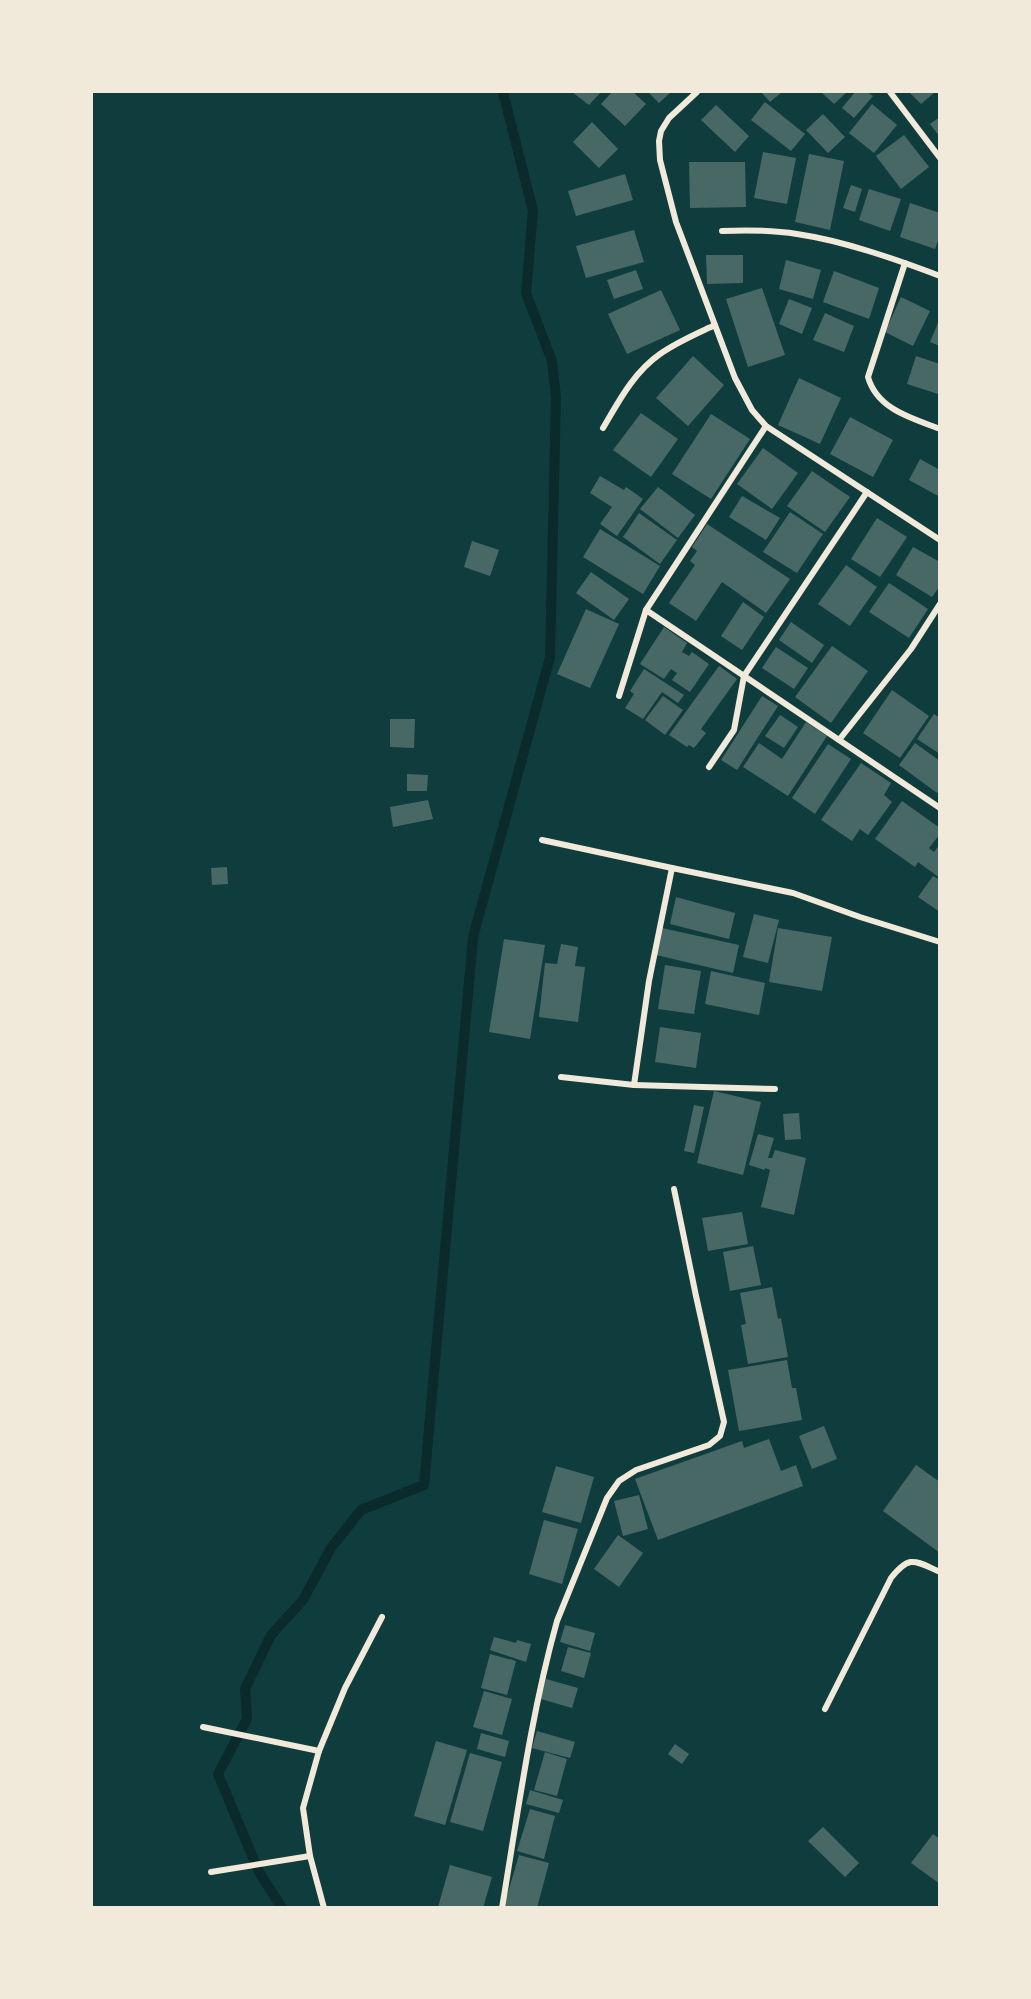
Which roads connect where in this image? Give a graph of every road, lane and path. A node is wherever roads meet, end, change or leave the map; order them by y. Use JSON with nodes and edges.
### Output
{"nodes":[{"id":1,"x":697,"y":92,"type":"edge"},
{"id":2,"x":890,"y":92,"type":"edge"},
{"id":3,"x":939,"y":158,"type":"edge"},
{"id":4,"x":722,"y":231,"type":"dead end"},
{"id":5,"x":905,"y":263,"type":"junction"},
{"id":6,"x":939,"y":276,"type":"edge"},
{"id":7,"x":715,"y":326,"type":"junction"},
{"id":8,"x":766,"y":426,"type":"junction"},
{"id":9,"x":603,"y":428,"type":"dead end"},
{"id":10,"x":939,"y":429,"type":"edge"},
{"id":11,"x":867,"y":492,"type":"junction"},
{"id":12,"x":939,"y":540,"type":"edge"},
{"id":13,"x":939,"y":604,"type":"edge"},
{"id":14,"x":646,"y":610,"type":"junction"},
{"id":15,"x":744,"y":676,"type":"junction"},
{"id":16,"x":619,"y":696,"type":"dead end"},
{"id":17,"x":839,"y":740,"type":"junction"},
{"id":18,"x":709,"y":767,"type":"dead end"},
{"id":19,"x":938,"y":804,"type":"edge"},
{"id":20,"x":542,"y":840,"type":"dead end"},
{"id":21,"x":672,"y":868,"type":"junction"},
{"id":22,"x":939,"y":942,"type":"edge"},
{"id":23,"x":561,"y":1077,"type":"dead end"},
{"id":24,"x":634,"y":1085,"type":"junction"},
{"id":25,"x":775,"y":1089,"type":"dead end"},
{"id":26,"x":674,"y":1190,"type":"dead end"},
{"id":27,"x":939,"y":1572,"type":"edge"},
{"id":28,"x":382,"y":1617,"type":"dead end"},
{"id":29,"x":825,"y":1709,"type":"dead end"},
{"id":30,"x":203,"y":1727,"type":"dead end"},
{"id":31,"x":319,"y":1751,"type":"junction"},
{"id":32,"x":310,"y":1856,"type":"junction"},
{"id":33,"x":211,"y":1872,"type":"dead end"},
{"id":34,"x":324,"y":1908,"type":"edge"},
{"id":35,"x":502,"y":1908,"type":"edge"}],
"edges":[{"from":1,"to":7,"type":"street"},
{"from":2,"to":3,"type":"street"},
{"from":4,"to":5,"type":"street"},
{"from":5,"to":6,"type":"street"},
{"from":5,"to":10,"type":"street"},
{"from":7,"to":8,"type":"street"},
{"from":7,"to":9,"type":"street"},
{"from":8,"to":11,"type":"street"},
{"from":8,"to":14,"type":"street"},
{"from":11,"to":12,"type":"street"},
{"from":11,"to":15,"type":"street"},
{"from":13,"to":17,"type":"street"},
{"from":14,"to":15,"type":"street"},
{"from":14,"to":16,"type":"street"},
{"from":15,"to":17,"type":"street"},
{"from":15,"to":18,"type":"street"},
{"from":17,"to":19,"type":"street"},
{"from":20,"to":21,"type":"street"},
{"from":21,"to":22,"type":"street"},
{"from":21,"to":24,"type":"street"},
{"from":23,"to":24,"type":"street"},
{"from":24,"to":25,"type":"street"},
{"from":26,"to":35,"type":"street"},
{"from":27,"to":29,"type":"street"},
{"from":28,"to":31,"type":"street"},
{"from":30,"to":31,"type":"street"},
{"from":31,"to":32,"type":"street"},
{"from":32,"to":33,"type":"street"},
{"from":32,"to":34,"type":"street"}]}
